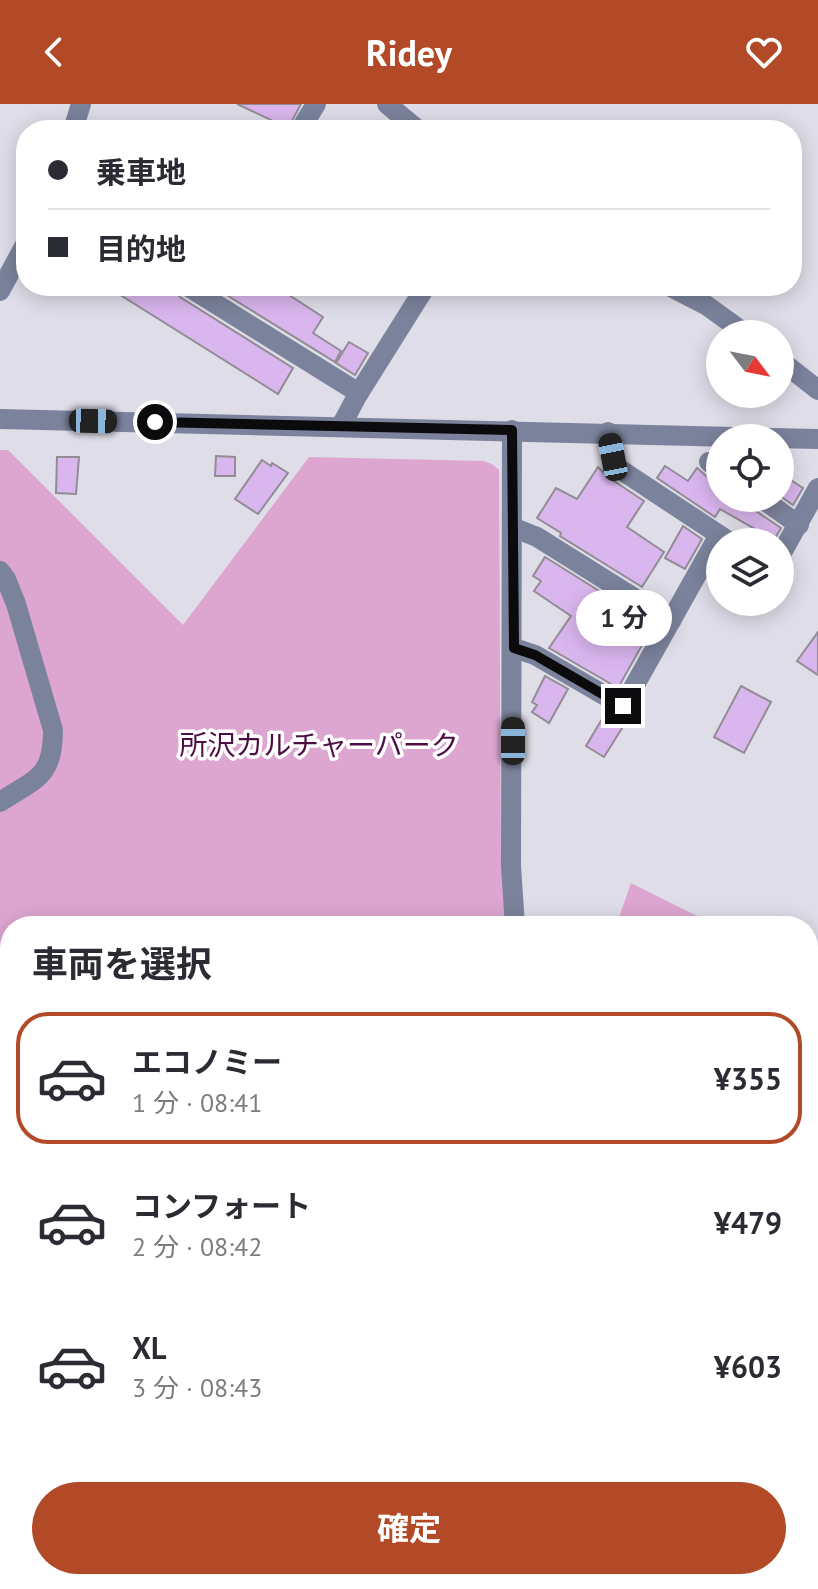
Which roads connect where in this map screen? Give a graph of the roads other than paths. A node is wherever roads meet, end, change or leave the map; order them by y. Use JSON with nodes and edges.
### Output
{"nodes":[{"id":1,"x":387,"y":104,"type":"edge"},
{"id":2,"x":406,"y":120,"type":"edge"},
{"id":3,"x":16,"y":261,"type":"edge"},
{"id":4,"x":0,"y":291,"type":"edge"},
{"id":5,"x":203,"y":296,"type":"edge"},
{"id":6,"x":420,"y":296,"type":"edge"},
{"id":7,"x":688,"y":296,"type":"edge"},
{"id":8,"x":727,"y":320,"type":"edge"},
{"id":9,"x":794,"y":371,"type":"edge"},
{"id":10,"x":817,"y":389,"type":"edge"},
{"id":11,"x":359,"y":393,"type":"junction"},
{"id":12,"x":0,"y":419,"type":"edge"},
{"id":13,"x":341,"y":426,"type":"junction"},
{"id":14,"x":512,"y":430,"type":"junction"},
{"id":15,"x":608,"y":432,"type":"junction"},
{"id":16,"x":818,"y":439,"type":"edge"},
{"id":17,"x":818,"y":488,"type":"edge"},
{"id":18,"x":781,"y":512,"type":"edge"},
{"id":19,"x":799,"y":525,"type":"junction"},
{"id":20,"x":512,"y":527,"type":"junction"},
{"id":21,"x":710,"y":528,"type":"edge"},
{"id":22,"x":794,"y":533,"type":"edge"},
{"id":23,"x":706,"y":567,"type":"edge"},
{"id":24,"x":0,"y":571,"type":"edge"},
{"id":25,"x":671,"y":621,"type":"junction"},
{"id":26,"x":514,"y":648,"type":"junction"},
{"id":27,"x":0,"y":802,"type":"edge"},
{"id":28,"x":514,"y":916,"type":"edge"}],
"edges":[{"from":1,"to":2,"type":"street"},
{"from":3,"to":4,"type":"street"},
{"from":5,"to":11,"type":"street"},
{"from":6,"to":11,"type":"street"},
{"from":7,"to":8,"type":"street"},
{"from":9,"to":10,"type":"street"},
{"from":11,"to":13,"type":"street"},
{"from":12,"to":13,"type":"street"},
{"from":13,"to":14,"type":"street"},
{"from":14,"to":15,"type":"street"},
{"from":14,"to":20,"type":"street"},
{"from":15,"to":16,"type":"street"},
{"from":15,"to":21,"type":"street"},
{"from":17,"to":19,"type":"street"},
{"from":18,"to":19,"type":"street"},
{"from":19,"to":22,"type":"street"},
{"from":20,"to":25,"type":"street"},
{"from":20,"to":26,"type":"street"},
{"from":23,"to":25,"type":"street"},
{"from":24,"to":27,"type":"street"},
{"from":25,"to":26,"type":"street"},
{"from":26,"to":28,"type":"street"}]}
